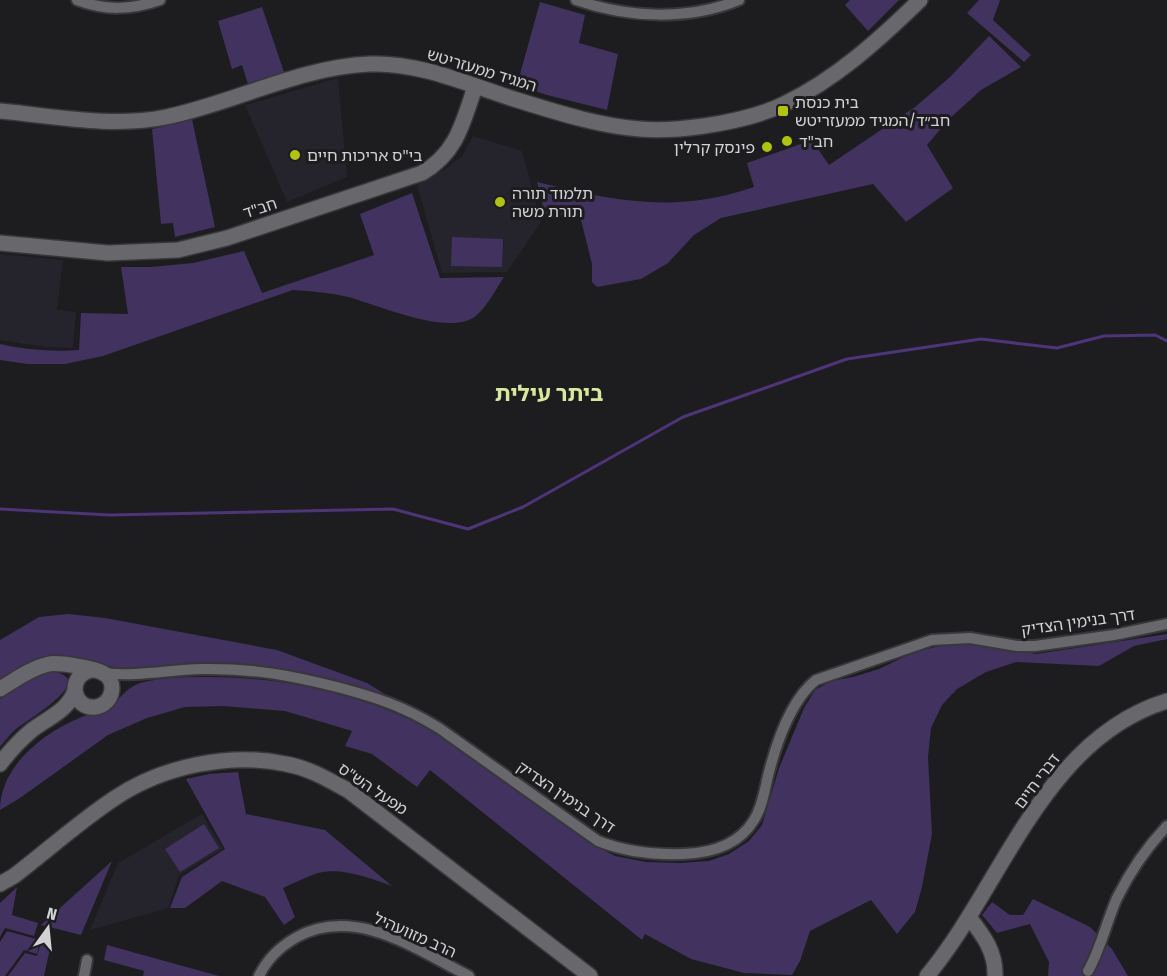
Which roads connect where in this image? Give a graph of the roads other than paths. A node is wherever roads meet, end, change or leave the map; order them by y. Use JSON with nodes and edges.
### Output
{"nodes":[{"id":1,"x":77,"y":0,"type":"edge"},
{"id":2,"x":160,"y":0,"type":"edge"},
{"id":3,"x":576,"y":0,"type":"edge"},
{"id":4,"x":739,"y":0,"type":"edge"},
{"id":5,"x":920,"y":0,"type":"edge"},
{"id":6,"x":475,"y":87,"type":"junction"},
{"id":7,"x":0,"y":111,"type":"edge"},
{"id":8,"x":0,"y":243,"type":"edge"},
{"id":9,"x":1167,"y":624,"type":"edge"},
{"id":10,"x":58,"y":663,"type":"junction"},
{"id":11,"x":98,"y":672,"type":"junction"},
{"id":12,"x":146,"y":674,"type":"junction"},
{"id":13,"x":75,"y":686,"type":"junction"},
{"id":14,"x":0,"y":689,"type":"edge"},
{"id":15,"x":111,"y":694,"type":"junction"},
{"id":16,"x":1167,"y":701,"type":"edge"},
{"id":17,"x":87,"y":706,"type":"junction"},
{"id":18,"x":43,"y":723,"type":"junction"},
{"id":19,"x":0,"y":764,"type":"edge"},
{"id":20,"x":1167,"y":826,"type":"edge"},
{"id":21,"x":14,"y":876,"type":"junction"},
{"id":22,"x":0,"y":884,"type":"edge"},
{"id":23,"x":0,"y":890,"type":"edge"},
{"id":24,"x":969,"y":917,"type":"junction"},
{"id":25,"x":87,"y":960,"type":"dead end"},
{"id":26,"x":1088,"y":971,"type":"dead end"},
{"id":27,"x":84,"y":976,"type":"edge"},
{"id":28,"x":259,"y":976,"type":"edge"},
{"id":29,"x":469,"y":976,"type":"edge"},
{"id":30,"x":590,"y":976,"type":"edge"},
{"id":31,"x":927,"y":976,"type":"edge"},
{"id":32,"x":995,"y":976,"type":"edge"}],
"edges":[{"from":1,"to":2,"type":"street"},
{"from":3,"to":4,"type":"street"},
{"from":5,"to":6,"type":"street","name":"המגיד ממעזריטש"},
{"from":6,"to":7,"type":"street","name":"המגיד ממעזריטש"},
{"from":6,"to":8,"type":"street","name":"חב\"ד"},
{"from":9,"to":12,"type":"street","name":"דרך בנימין הצדיק"},
{"from":10,"to":11,"type":"street"},
{"from":10,"to":13,"type":"street"},
{"from":10,"to":14,"type":"street"},
{"from":11,"to":12,"type":"street"},
{"from":11,"to":13,"type":"street"},
{"from":11,"to":15,"type":"street"},
{"from":12,"to":15,"type":"street"},
{"from":13,"to":17,"type":"street"},
{"from":13,"to":18,"type":"street"},
{"from":15,"to":17,"type":"street"},
{"from":16,"to":24,"type":"street","name":"דברי חיים"},
{"from":17,"to":18,"type":"street"},
{"from":18,"to":19,"type":"street"},
{"from":20,"to":26,"type":"street"},
{"from":21,"to":22,"type":"street","name":"מפעל הש\"ס"},
{"from":21,"to":23,"type":"street","name":"מפעל הש\"ס"},
{"from":21,"to":30,"type":"street","name":"מפעל הש\"ס"},
{"from":24,"to":31,"type":"street","name":"דברי חיים"},
{"from":24,"to":32,"type":"street"},
{"from":25,"to":27,"type":"street"},
{"from":28,"to":29,"type":"street","name":"הרב מזוועהיל"}]}
